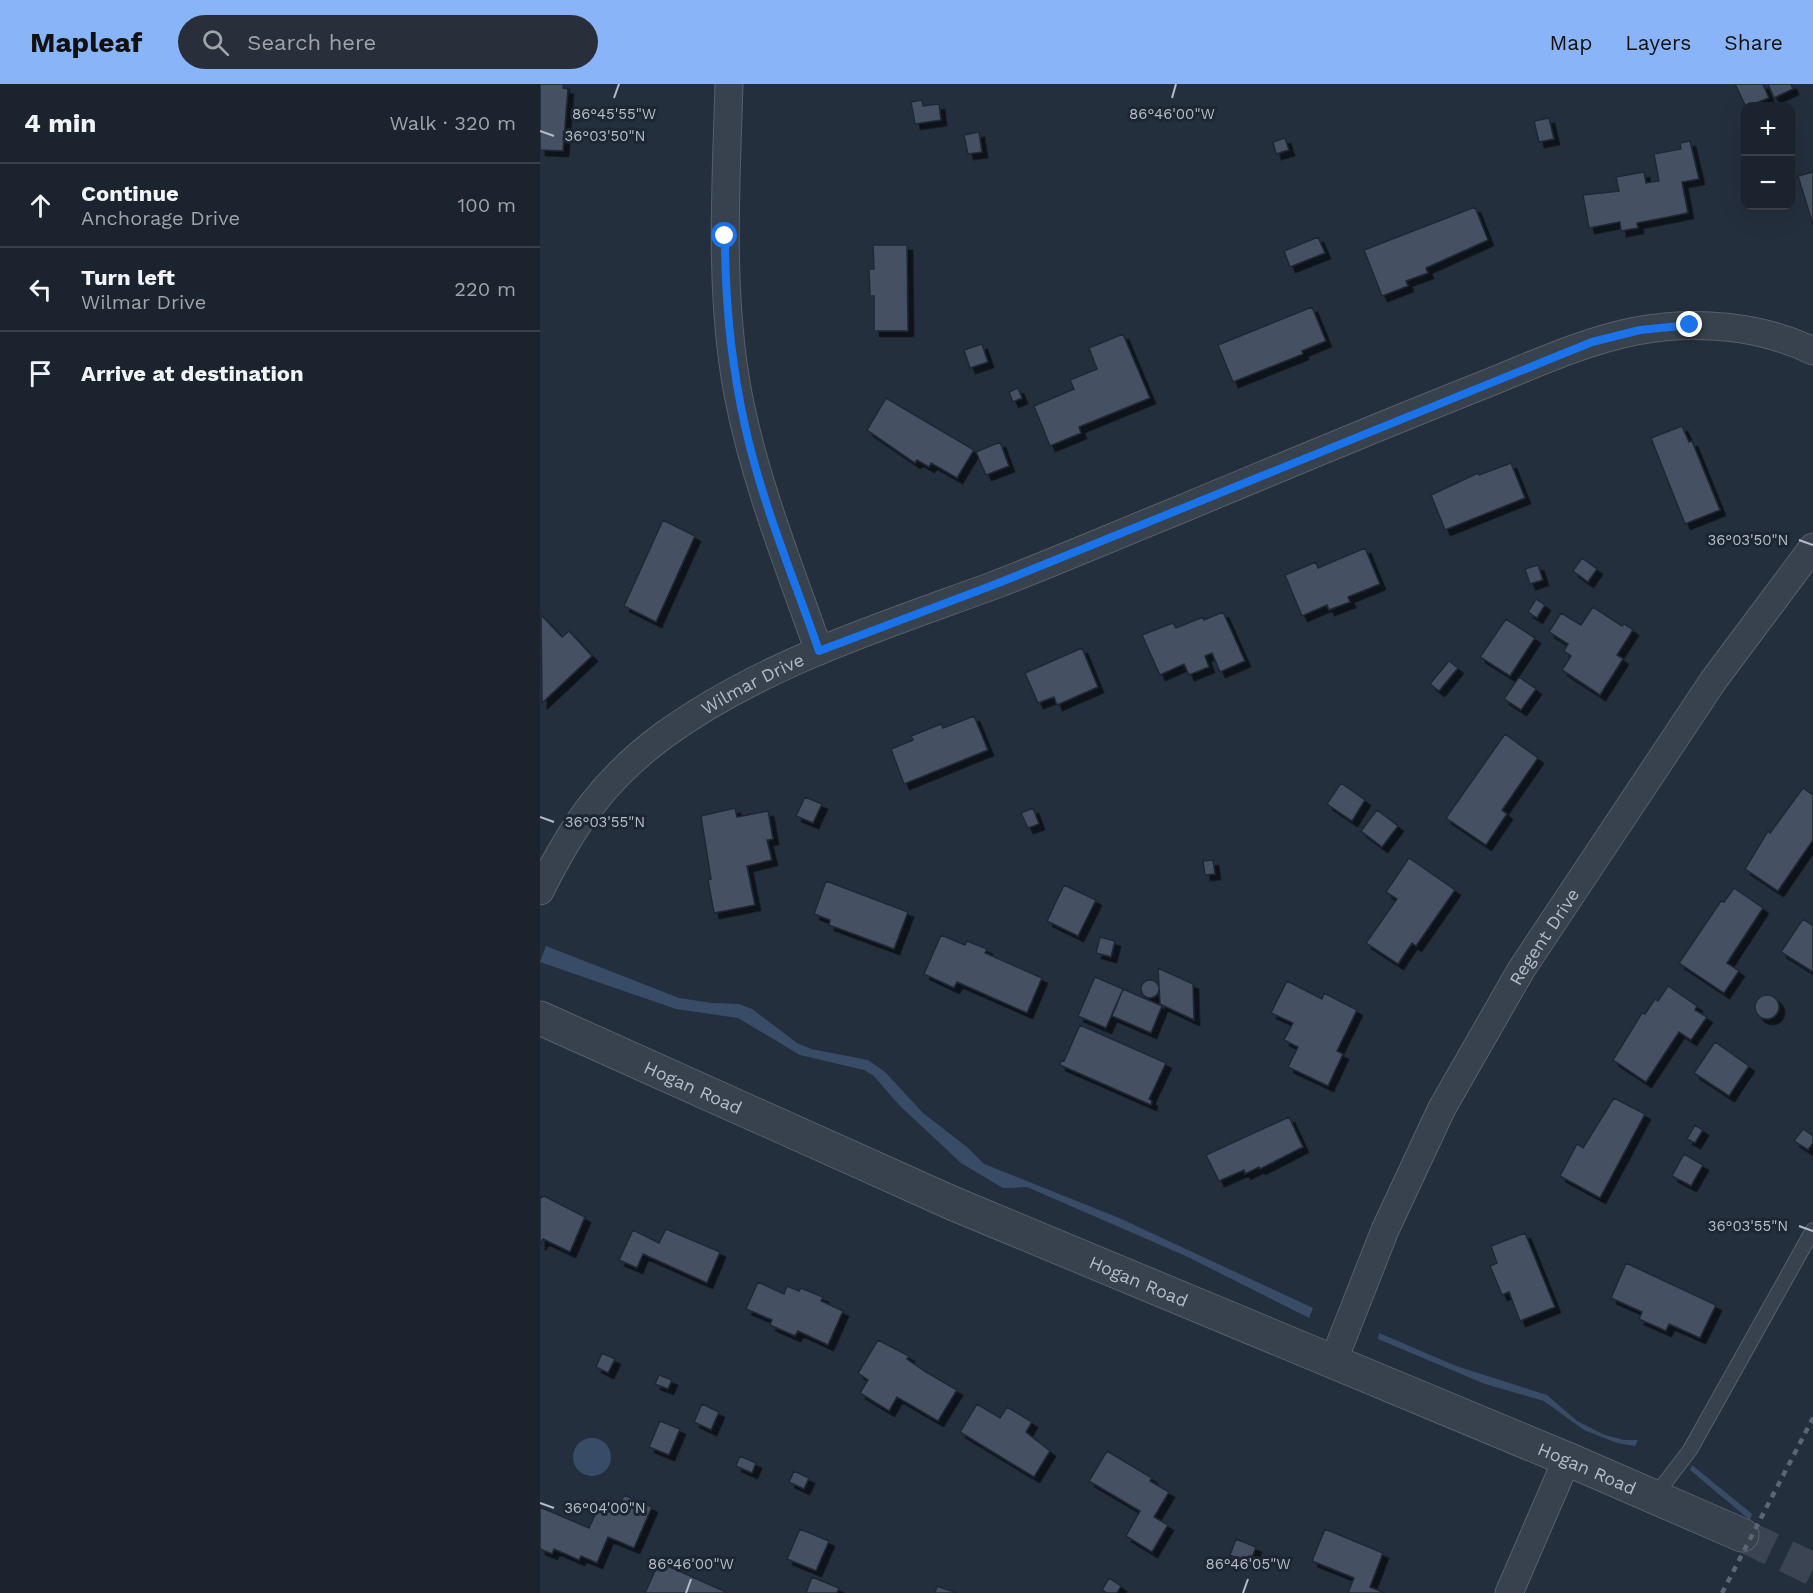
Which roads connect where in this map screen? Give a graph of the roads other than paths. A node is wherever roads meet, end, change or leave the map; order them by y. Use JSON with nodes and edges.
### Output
{"nodes":[{"id":1,"x":729,"y":84,"type":"edge"},
{"id":2,"x":1813,"y":351,"type":"edge"},
{"id":3,"x":1813,"y":547,"type":"edge"},
{"id":4,"x":819,"y":651,"type":"junction"},
{"id":5,"x":540,"y":891,"type":"edge"},
{"id":6,"x":540,"y":1018,"type":"edge"},
{"id":7,"x":1813,"y":1230,"type":"edge"},
{"id":8,"x":1333,"y":1362,"type":"junction"},
{"id":9,"x":1567,"y":1459,"type":"junction"},
{"id":10,"x":1654,"y":1497,"type":"junction"},
{"id":11,"x":1742,"y":1535,"type":"tunnel mouth"},
{"id":12,"x":1509,"y":1593,"type":"edge"}],
"edges":[{"from":1,"to":4,"type":"street"},
{"from":2,"to":4,"type":"street","name":"Wilmar Drive"},
{"from":3,"to":8,"type":"street","name":"Regent Drive"},
{"from":4,"to":5,"type":"street","name":"Wilmar Drive"},
{"from":6,"to":8,"type":"street","name":"Hogan Road"},
{"from":7,"to":10,"type":"lane"},
{"from":8,"to":9,"type":"street","name":"Hogan Road"},
{"from":9,"to":10,"type":"street","name":"Hogan Road"},
{"from":9,"to":12,"type":"street"},
{"from":10,"to":11,"type":"street","name":"Hogan Road"}]}
